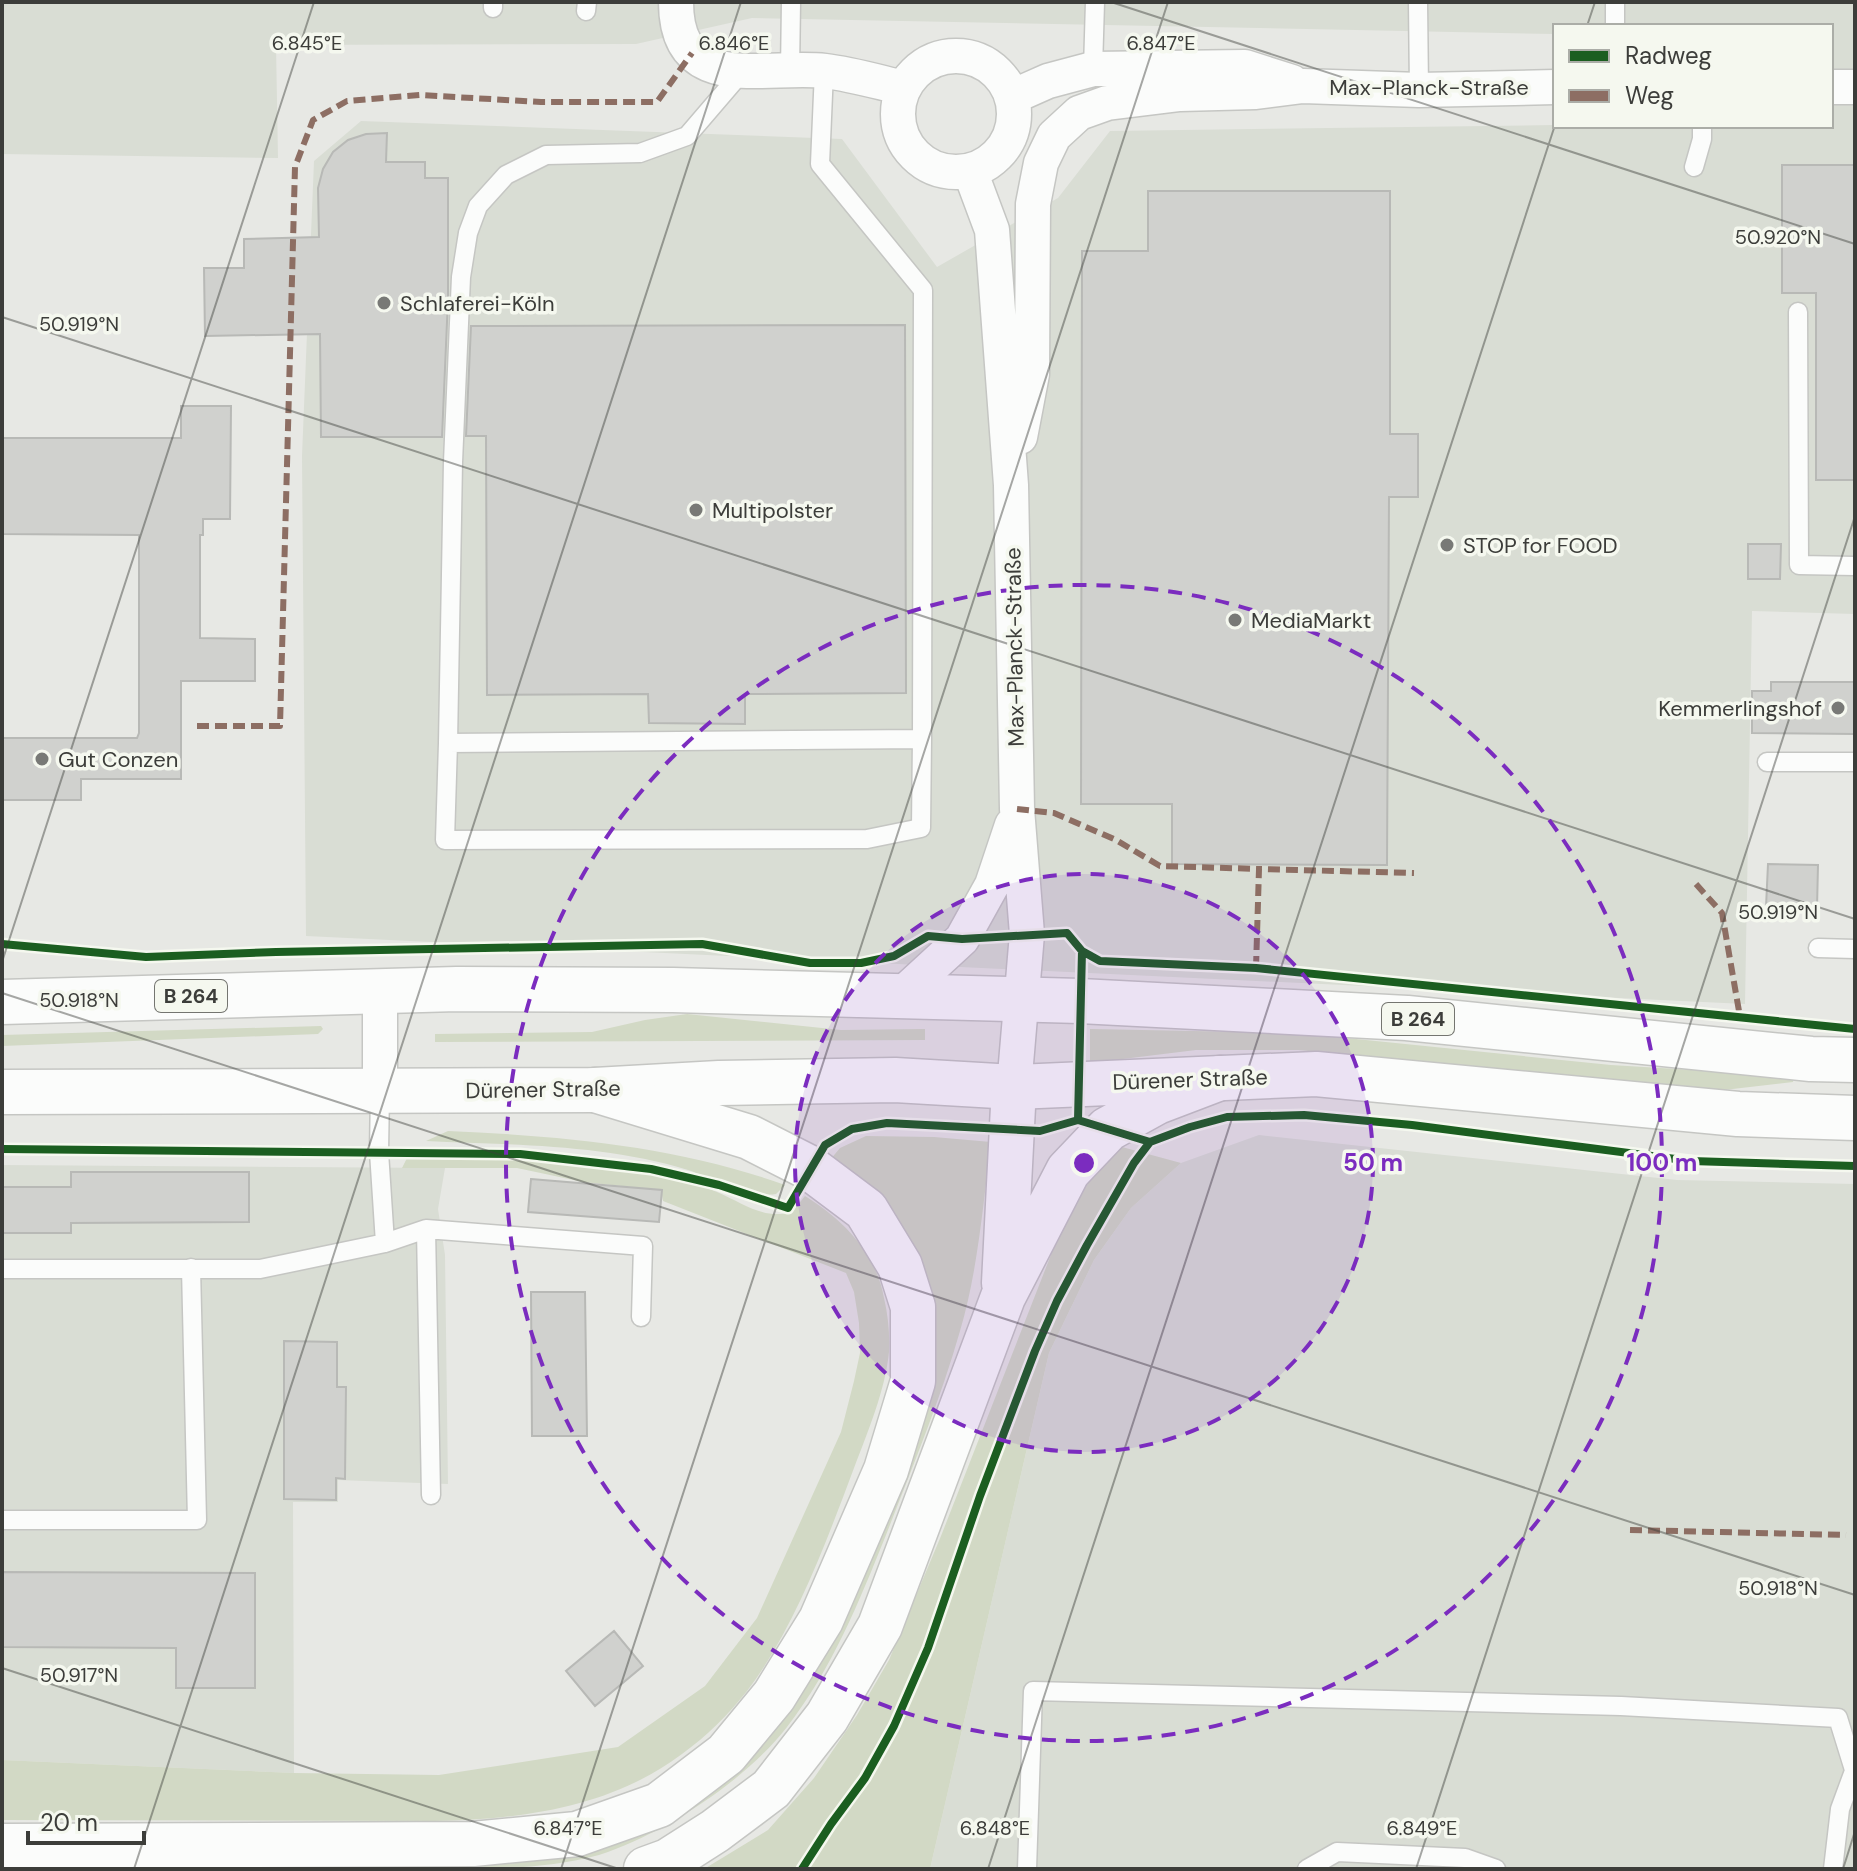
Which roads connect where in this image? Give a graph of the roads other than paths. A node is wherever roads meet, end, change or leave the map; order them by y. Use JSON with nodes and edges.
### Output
{"nodes":[{"id":1,"x":676,"y":2,"type":"edge"},
{"id":2,"x":791,"y":2,"type":"edge"},
{"id":3,"x":1095,"y":2,"type":"edge"},
{"id":4,"x":1418,"y":2,"type":"edge"},
{"id":5,"x":1615,"y":2,"type":"edge"},
{"id":6,"x":1615,"y":24,"type":"edge"},
{"id":7,"x":1093,"y":69,"type":"junction"},
{"id":8,"x":790,"y":71,"type":"junction"},
{"id":9,"x":824,"y":71,"type":"junction"},
{"id":10,"x":741,"y":73,"type":"junction"},
{"id":11,"x":1303,"y":86,"type":"junction"},
{"id":12,"x":1553,"y":87,"type":"edge"},
{"id":13,"x":1833,"y":87,"type":"edge"},
{"id":14,"x":1855,"y":87,"type":"edge"},
{"id":15,"x":904,"y":88,"type":"junction"},
{"id":16,"x":1419,"y":90,"type":"junction"},
{"id":17,"x":1012,"y":97,"type":"junction"},
{"id":18,"x":1702,"y":128,"type":"edge"},
{"id":19,"x":1694,"y":167,"type":"dead end"},
{"id":20,"x":970,"y":171,"type":"junction"},
{"id":21,"x":1798,"y":312,"type":"dead end"},
{"id":22,"x":1011,"y":485,"type":"junction"},
{"id":23,"x":1855,"y":566,"type":"edge"},
{"id":24,"x":922,"y":739,"type":"junction"},
{"id":25,"x":448,"y":743,"type":"junction"},
{"id":26,"x":1767,"y":762,"type":"dead end"},
{"id":27,"x":1855,"y":762,"type":"edge"},
{"id":28,"x":1017,"y":809,"type":"junction"},
{"id":29,"x":1818,"y":948,"type":"dead end"},
{"id":30,"x":1855,"y":949,"type":"edge"},
{"id":31,"x":380,"y":989,"type":"junction"},
{"id":32,"x":899,"y":997,"type":"junction"},
{"id":33,"x":1023,"y":1000,"type":"junction"},
{"id":34,"x":2,"y":1002,"type":"edge"},
{"id":35,"x":1855,"y":1060,"type":"edge"},
{"id":36,"x":1220,"y":1078,"type":"junction"},
{"id":37,"x":1014,"y":1087,"type":"junction"},
{"id":38,"x":595,"y":1090,"type":"junction"},
{"id":39,"x":380,"y":1091,"type":"junction"},
{"id":40,"x":2,"y":1092,"type":"edge"},
{"id":41,"x":1855,"y":1118,"type":"edge"},
{"id":42,"x":426,"y":1229,"type":"junction"},
{"id":43,"x":385,"y":1243,"type":"junction"},
{"id":44,"x":191,"y":1268,"type":"junction"},
{"id":45,"x":2,"y":1269,"type":"edge"},
{"id":46,"x":1003,"y":1297,"type":"junction"},
{"id":47,"x":641,"y":1317,"type":"dead end"},
{"id":48,"x":431,"y":1495,"type":"dead end"},
{"id":49,"x":2,"y":1520,"type":"edge"},
{"id":50,"x":1854,"y":1772,"type":"edge"},
{"id":51,"x":2,"y":1846,"type":"edge"},
{"id":52,"x":646,"y":1869,"type":"edge"},
{"id":53,"x":1027,"y":1869,"type":"edge"},
{"id":54,"x":1307,"y":1869,"type":"edge"},
{"id":55,"x":1496,"y":1869,"type":"edge"},
{"id":56,"x":1833,"y":1869,"type":"edge"}],
"edges":[{"from":1,"to":10,"type":"street"},
{"from":2,"to":8,"type":"lane"},
{"from":3,"to":7,"type":"lane"},
{"from":4,"to":16,"type":"lane"},
{"from":5,"to":6,"type":"lane"},
{"from":7,"to":11,"type":"street","name":"Max-Planck-Straße"},
{"from":7,"to":17,"type":"street","name":"Max-Planck-Straße"},
{"from":8,"to":9,"type":"street"},
{"from":8,"to":10,"type":"street"},
{"from":9,"to":15,"type":"street"},
{"from":9,"to":24,"type":"lane"},
{"from":10,"to":25,"type":"lane"},
{"from":11,"to":16,"type":"street","name":"Max-Planck-Straße"},
{"from":11,"to":22,"type":"street","name":"Max-Planck-Straße"},
{"from":12,"to":16,"type":"street","name":"Max-Planck-Straße"},
{"from":13,"to":14,"type":"street"},
{"from":15,"to":17,"type":"street"},
{"from":15,"to":20,"type":"street"},
{"from":17,"to":20,"type":"street"},
{"from":18,"to":19,"type":"lane"},
{"from":20,"to":22,"type":"street","name":"Max-Planck-Straße"},
{"from":21,"to":23,"type":"lane"},
{"from":22,"to":28,"type":"street","name":"Max-Planck-Straße"},
{"from":24,"to":25,"type":"lane"},
{"from":24,"to":25,"type":"lane"},
{"from":26,"to":27,"type":"lane"},
{"from":28,"to":32,"type":"street","name":"Max-Planck-Straße"},
{"from":28,"to":33,"type":"street","name":"Max-Planck-Straße"},
{"from":29,"to":30,"type":"lane"},
{"from":31,"to":32,"type":"main road","number":"B 264"},
{"from":31,"to":34,"type":"main road","number":"B 264"},
{"from":31,"to":39,"type":"street"},
{"from":32,"to":33,"type":"main road","number":"B 264"},
{"from":33,"to":35,"type":"main road","number":"B 264"},
{"from":33,"to":37,"type":"street","name":"Max-Planck-Straße"},
{"from":36,"to":37,"type":"main road","name":"Dürener Straße"},
{"from":36,"to":41,"type":"main road","name":"Dürener Straße"},
{"from":36,"to":46,"type":"main road"},
{"from":37,"to":38,"type":"main road","name":"Dürener Straße"},
{"from":37,"to":46,"type":"main road"},
{"from":38,"to":39,"type":"main road","name":"Dürener Straße"},
{"from":38,"to":51,"type":"main road"},
{"from":39,"to":40,"type":"main road","name":"Dürener Straße"},
{"from":39,"to":43,"type":"lane"},
{"from":42,"to":43,"type":"lane"},
{"from":42,"to":47,"type":"lane"},
{"from":42,"to":48,"type":"lane"},
{"from":43,"to":44,"type":"lane"},
{"from":44,"to":45,"type":"lane"},
{"from":44,"to":49,"type":"lane"},
{"from":46,"to":52,"type":"main road"},
{"from":50,"to":53,"type":"lane"},
{"from":50,"to":56,"type":"lane"},
{"from":54,"to":55,"type":"lane"}]}
